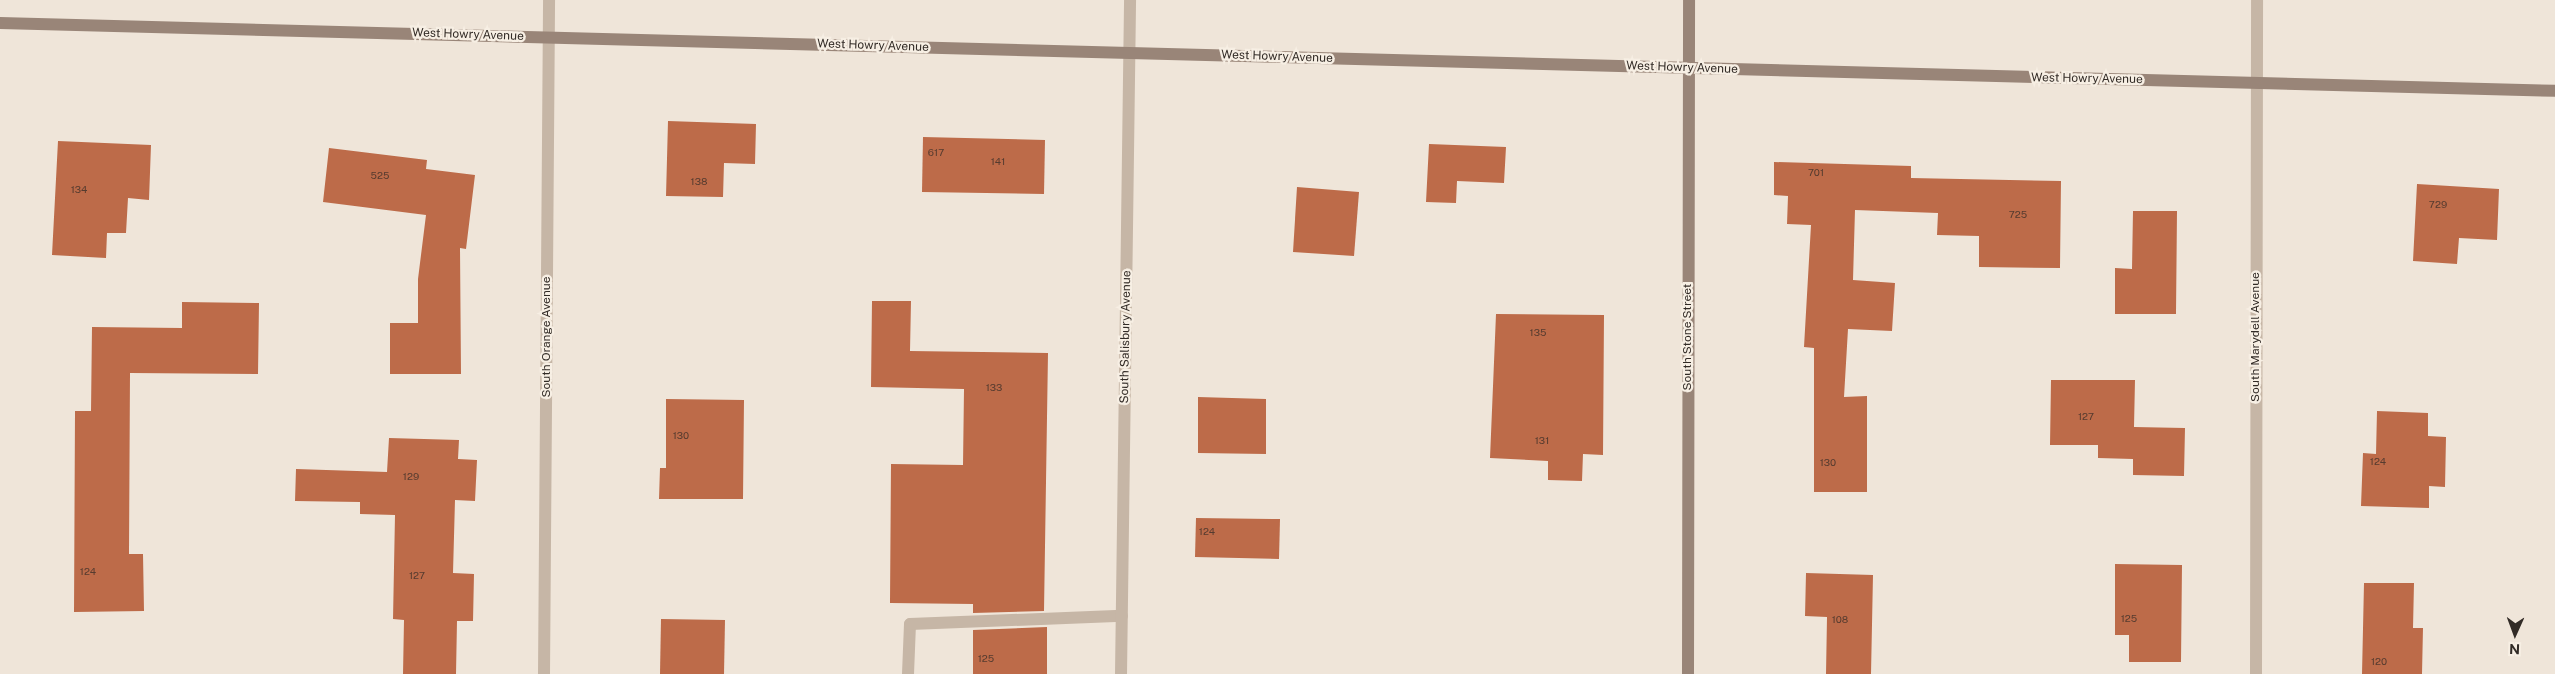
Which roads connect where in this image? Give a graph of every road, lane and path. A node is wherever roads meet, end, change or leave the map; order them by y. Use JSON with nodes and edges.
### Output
{"nodes":[{"id":1,"x":549,"y":0,"type":"edge"},
{"id":2,"x":1130,"y":0,"type":"edge"},
{"id":3,"x":1689,"y":0,"type":"edge"},
{"id":4,"x":2257,"y":0,"type":"edge"},
{"id":5,"x":0,"y":22,"type":"edge"},
{"id":6,"x":549,"y":37,"type":"junction"},
{"id":7,"x":1130,"y":53,"type":"junction"},
{"id":8,"x":1689,"y":69,"type":"junction"},
{"id":9,"x":2256,"y":83,"type":"junction"},
{"id":10,"x":2555,"y":91,"type":"edge"},
{"id":11,"x":1122,"y":616,"type":"junction"},
{"id":12,"x":544,"y":674,"type":"edge"},
{"id":13,"x":908,"y":674,"type":"edge"},
{"id":14,"x":1121,"y":674,"type":"edge"},
{"id":15,"x":1688,"y":674,"type":"edge"},
{"id":16,"x":2256,"y":674,"type":"edge"}],
"edges":[{"from":1,"to":6,"type":"street","name":"South Orange Avenue"},
{"from":2,"to":7,"type":"street","name":"South Salisbury Avenue"},
{"from":3,"to":8,"type":"street","name":"South Stone Street"},
{"from":4,"to":9,"type":"street","name":"South Marydell Avenue"},
{"from":5,"to":6,"type":"street","name":"West Howry Avenue"},
{"from":6,"to":7,"type":"street","name":"West Howry Avenue"},
{"from":6,"to":12,"type":"street","name":"South Orange Avenue"},
{"from":7,"to":8,"type":"street","name":"West Howry Avenue"},
{"from":7,"to":11,"type":"street","name":"South Salisbury Avenue"},
{"from":8,"to":9,"type":"street","name":"West Howry Avenue"},
{"from":8,"to":15,"type":"street","name":"South Stone Street"},
{"from":9,"to":10,"type":"street","name":"West Howry Avenue"},
{"from":9,"to":16,"type":"street","name":"South Marydell Avenue"},
{"from":11,"to":13,"type":"street"},
{"from":11,"to":14,"type":"street","name":"South Salisbury Avenue"}]}
